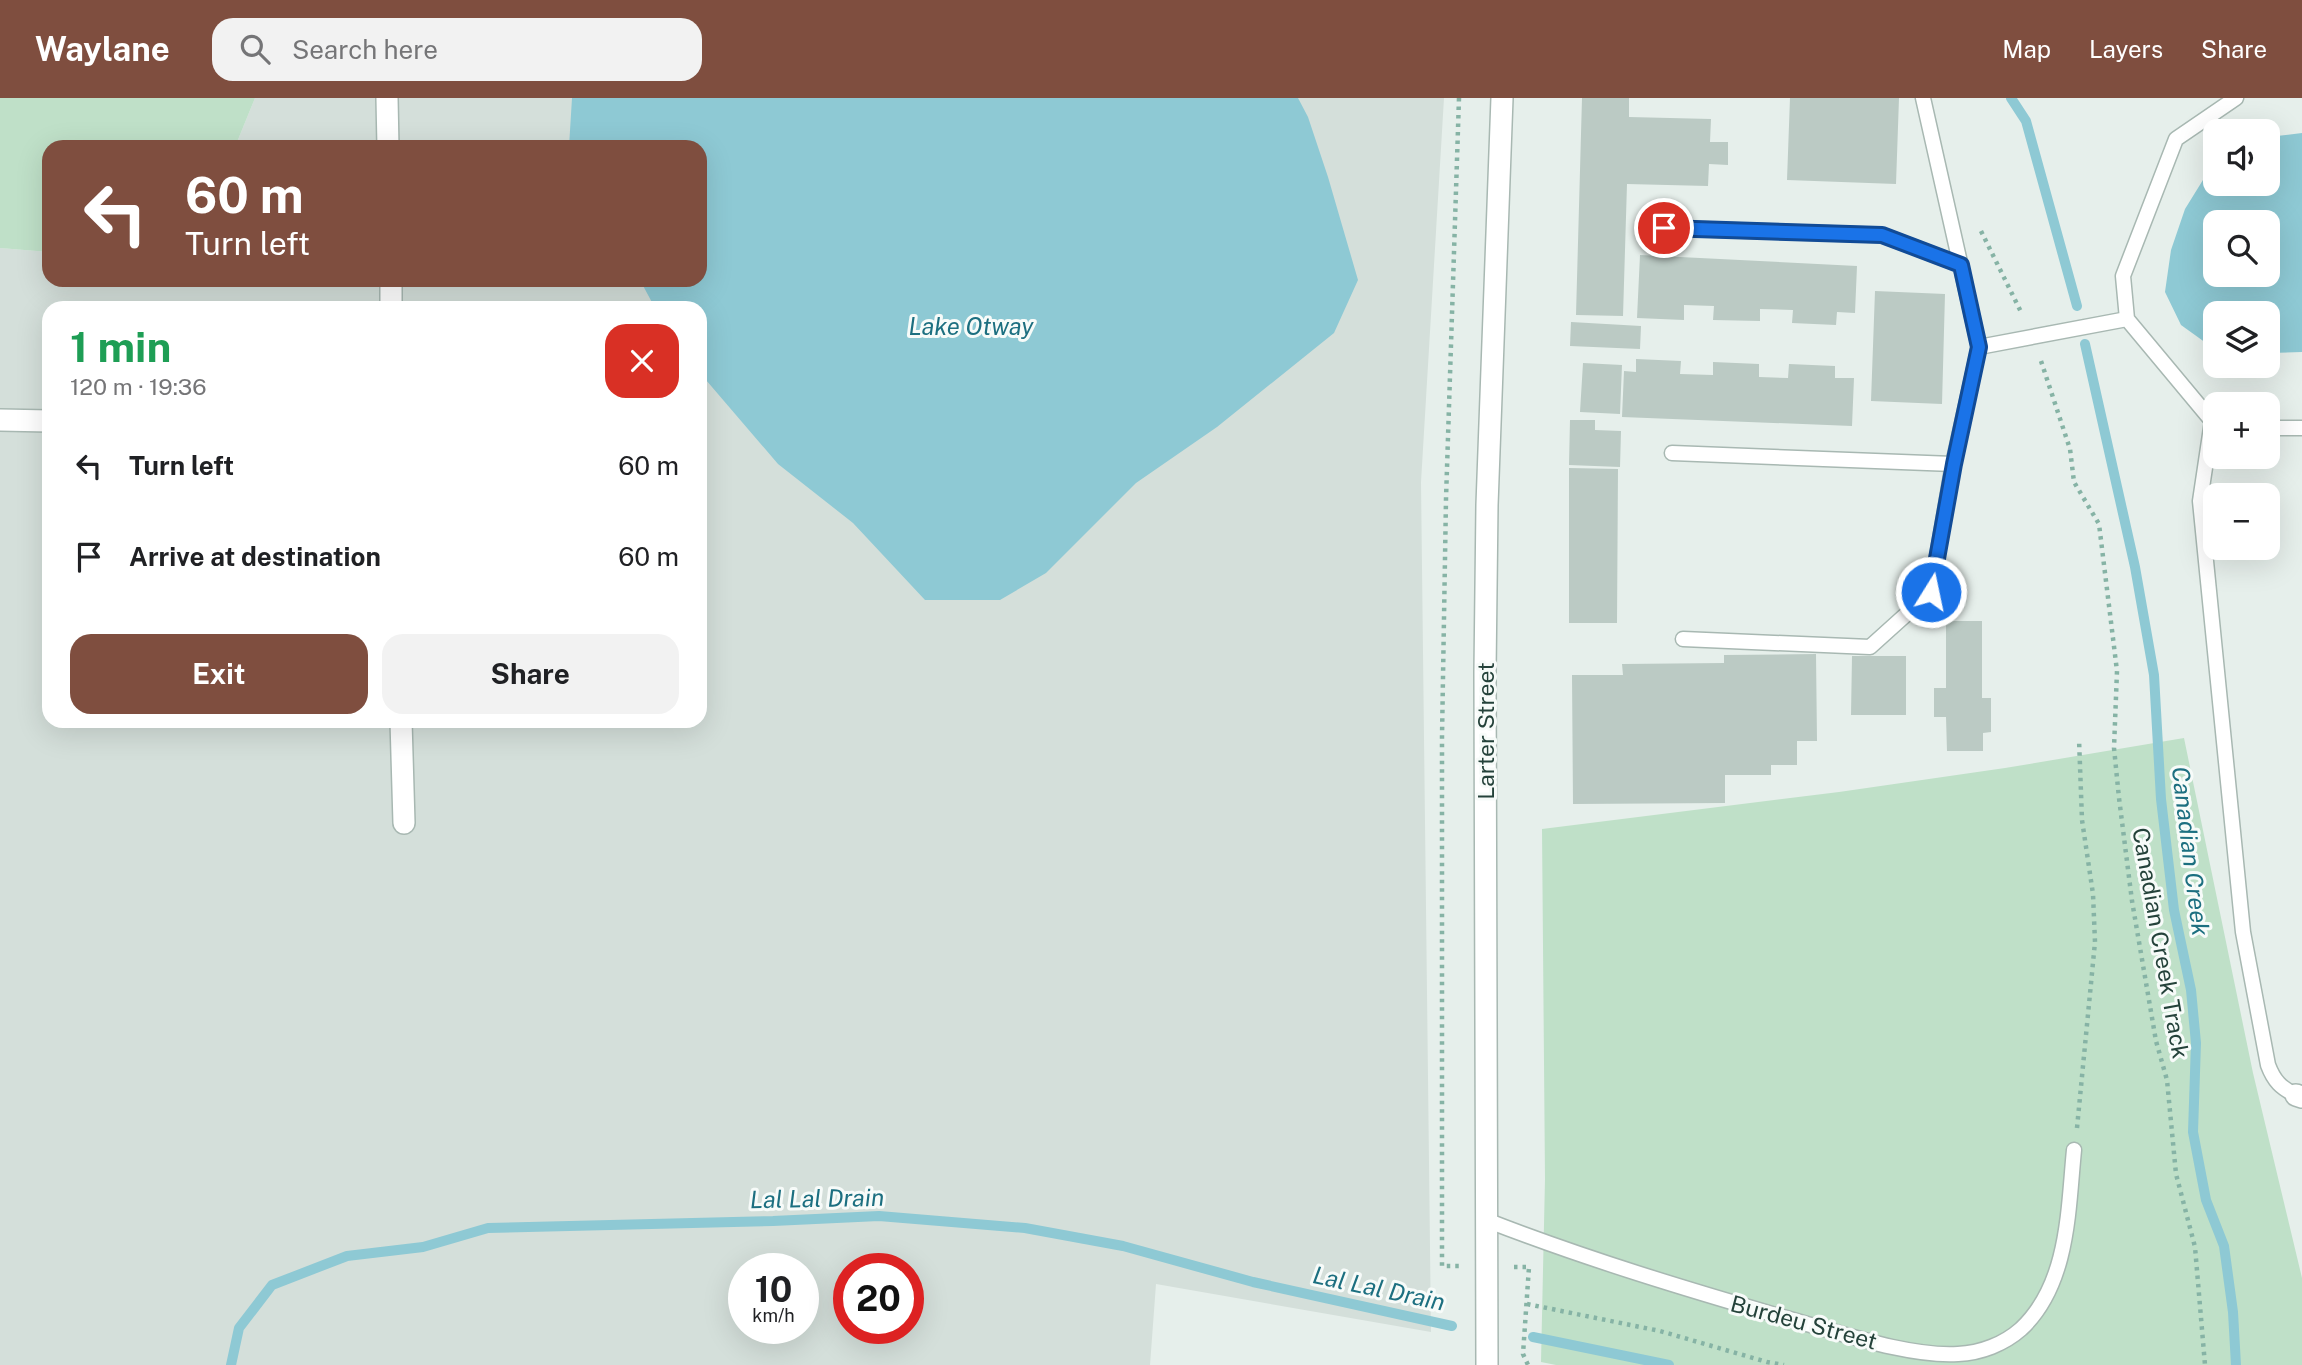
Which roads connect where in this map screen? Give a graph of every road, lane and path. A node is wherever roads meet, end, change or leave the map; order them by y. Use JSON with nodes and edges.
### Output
{"nodes":[{"id":1,"x":387,"y":98,"type":"edge"},
{"id":2,"x":1459,"y":98,"type":"edge"},
{"id":3,"x":1502,"y":98,"type":"edge"},
{"id":4,"x":1923,"y":98,"type":"edge"},
{"id":5,"x":2236,"y":98,"type":"edge"},
{"id":6,"x":388,"y":140,"type":"edge"},
{"id":7,"x":1664,"y":228,"type":"dead end"},
{"id":8,"x":1961,"y":265,"type":"junction"},
{"id":9,"x":2127,"y":319,"type":"junction"},
{"id":10,"x":1979,"y":347,"type":"junction"},
{"id":11,"x":2203,"y":408,"type":"edge"},
{"id":12,"x":0,"y":419,"type":"edge"},
{"id":13,"x":42,"y":421,"type":"edge"},
{"id":14,"x":2280,"y":428,"type":"edge"},
{"id":15,"x":2302,"y":428,"type":"edge"},
{"id":16,"x":1672,"y":453,"type":"dead end"},
{"id":17,"x":1954,"y":464,"type":"junction"},
{"id":18,"x":2206,"y":469,"type":"edge"},
{"id":19,"x":2099,"y":524,"type":"dead end"},
{"id":20,"x":1683,"y":639,"type":"dead end"},
{"id":21,"x":401,"y":728,"type":"edge"},
{"id":22,"x":2079,"y":739,"type":"dead end"},
{"id":23,"x":404,"y":823,"type":"dead end"},
{"id":24,"x":2299,"y":1096,"type":"edge"},
{"id":25,"x":2074,"y":1150,"type":"joint"},
{"id":26,"x":1486,"y":1220,"type":"junction"},
{"id":27,"x":1442,"y":1266,"type":"dead end"},
{"id":28,"x":1529,"y":1267,"type":"dead end"},
{"id":29,"x":1527,"y":1304,"type":"junction"},
{"id":30,"x":1487,"y":1365,"type":"edge"},
{"id":31,"x":1528,"y":1365,"type":"edge"},
{"id":32,"x":1784,"y":1365,"type":"edge"},
{"id":33,"x":2205,"y":1365,"type":"edge"}],
"edges":[{"from":1,"to":6,"type":"street"},
{"from":2,"to":27,"type":"path"},
{"from":3,"to":26,"type":"street","name":"Larter Street"},
{"from":4,"to":8,"type":"lane"},
{"from":5,"to":9,"type":"lane"},
{"from":7,"to":8,"type":"lane"},
{"from":8,"to":10,"type":"lane"},
{"from":9,"to":10,"type":"lane"},
{"from":9,"to":11,"type":"lane"},
{"from":10,"to":17,"type":"lane"},
{"from":12,"to":13,"type":"street"},
{"from":14,"to":15,"type":"lane"},
{"from":16,"to":17,"type":"lane"},
{"from":17,"to":20,"type":"lane"},
{"from":18,"to":24,"type":"lane"},
{"from":19,"to":33,"type":"path","name":"Canadian Creek Track"},
{"from":21,"to":23,"type":"street"},
{"from":22,"to":25,"type":"path"},
{"from":25,"to":26,"type":"lane","name":"Burdeu Street"},
{"from":26,"to":30,"type":"street","name":"Larter Street"},
{"from":28,"to":29,"type":"path"},
{"from":29,"to":31,"type":"path"},
{"from":29,"to":32,"type":"path"}]}
